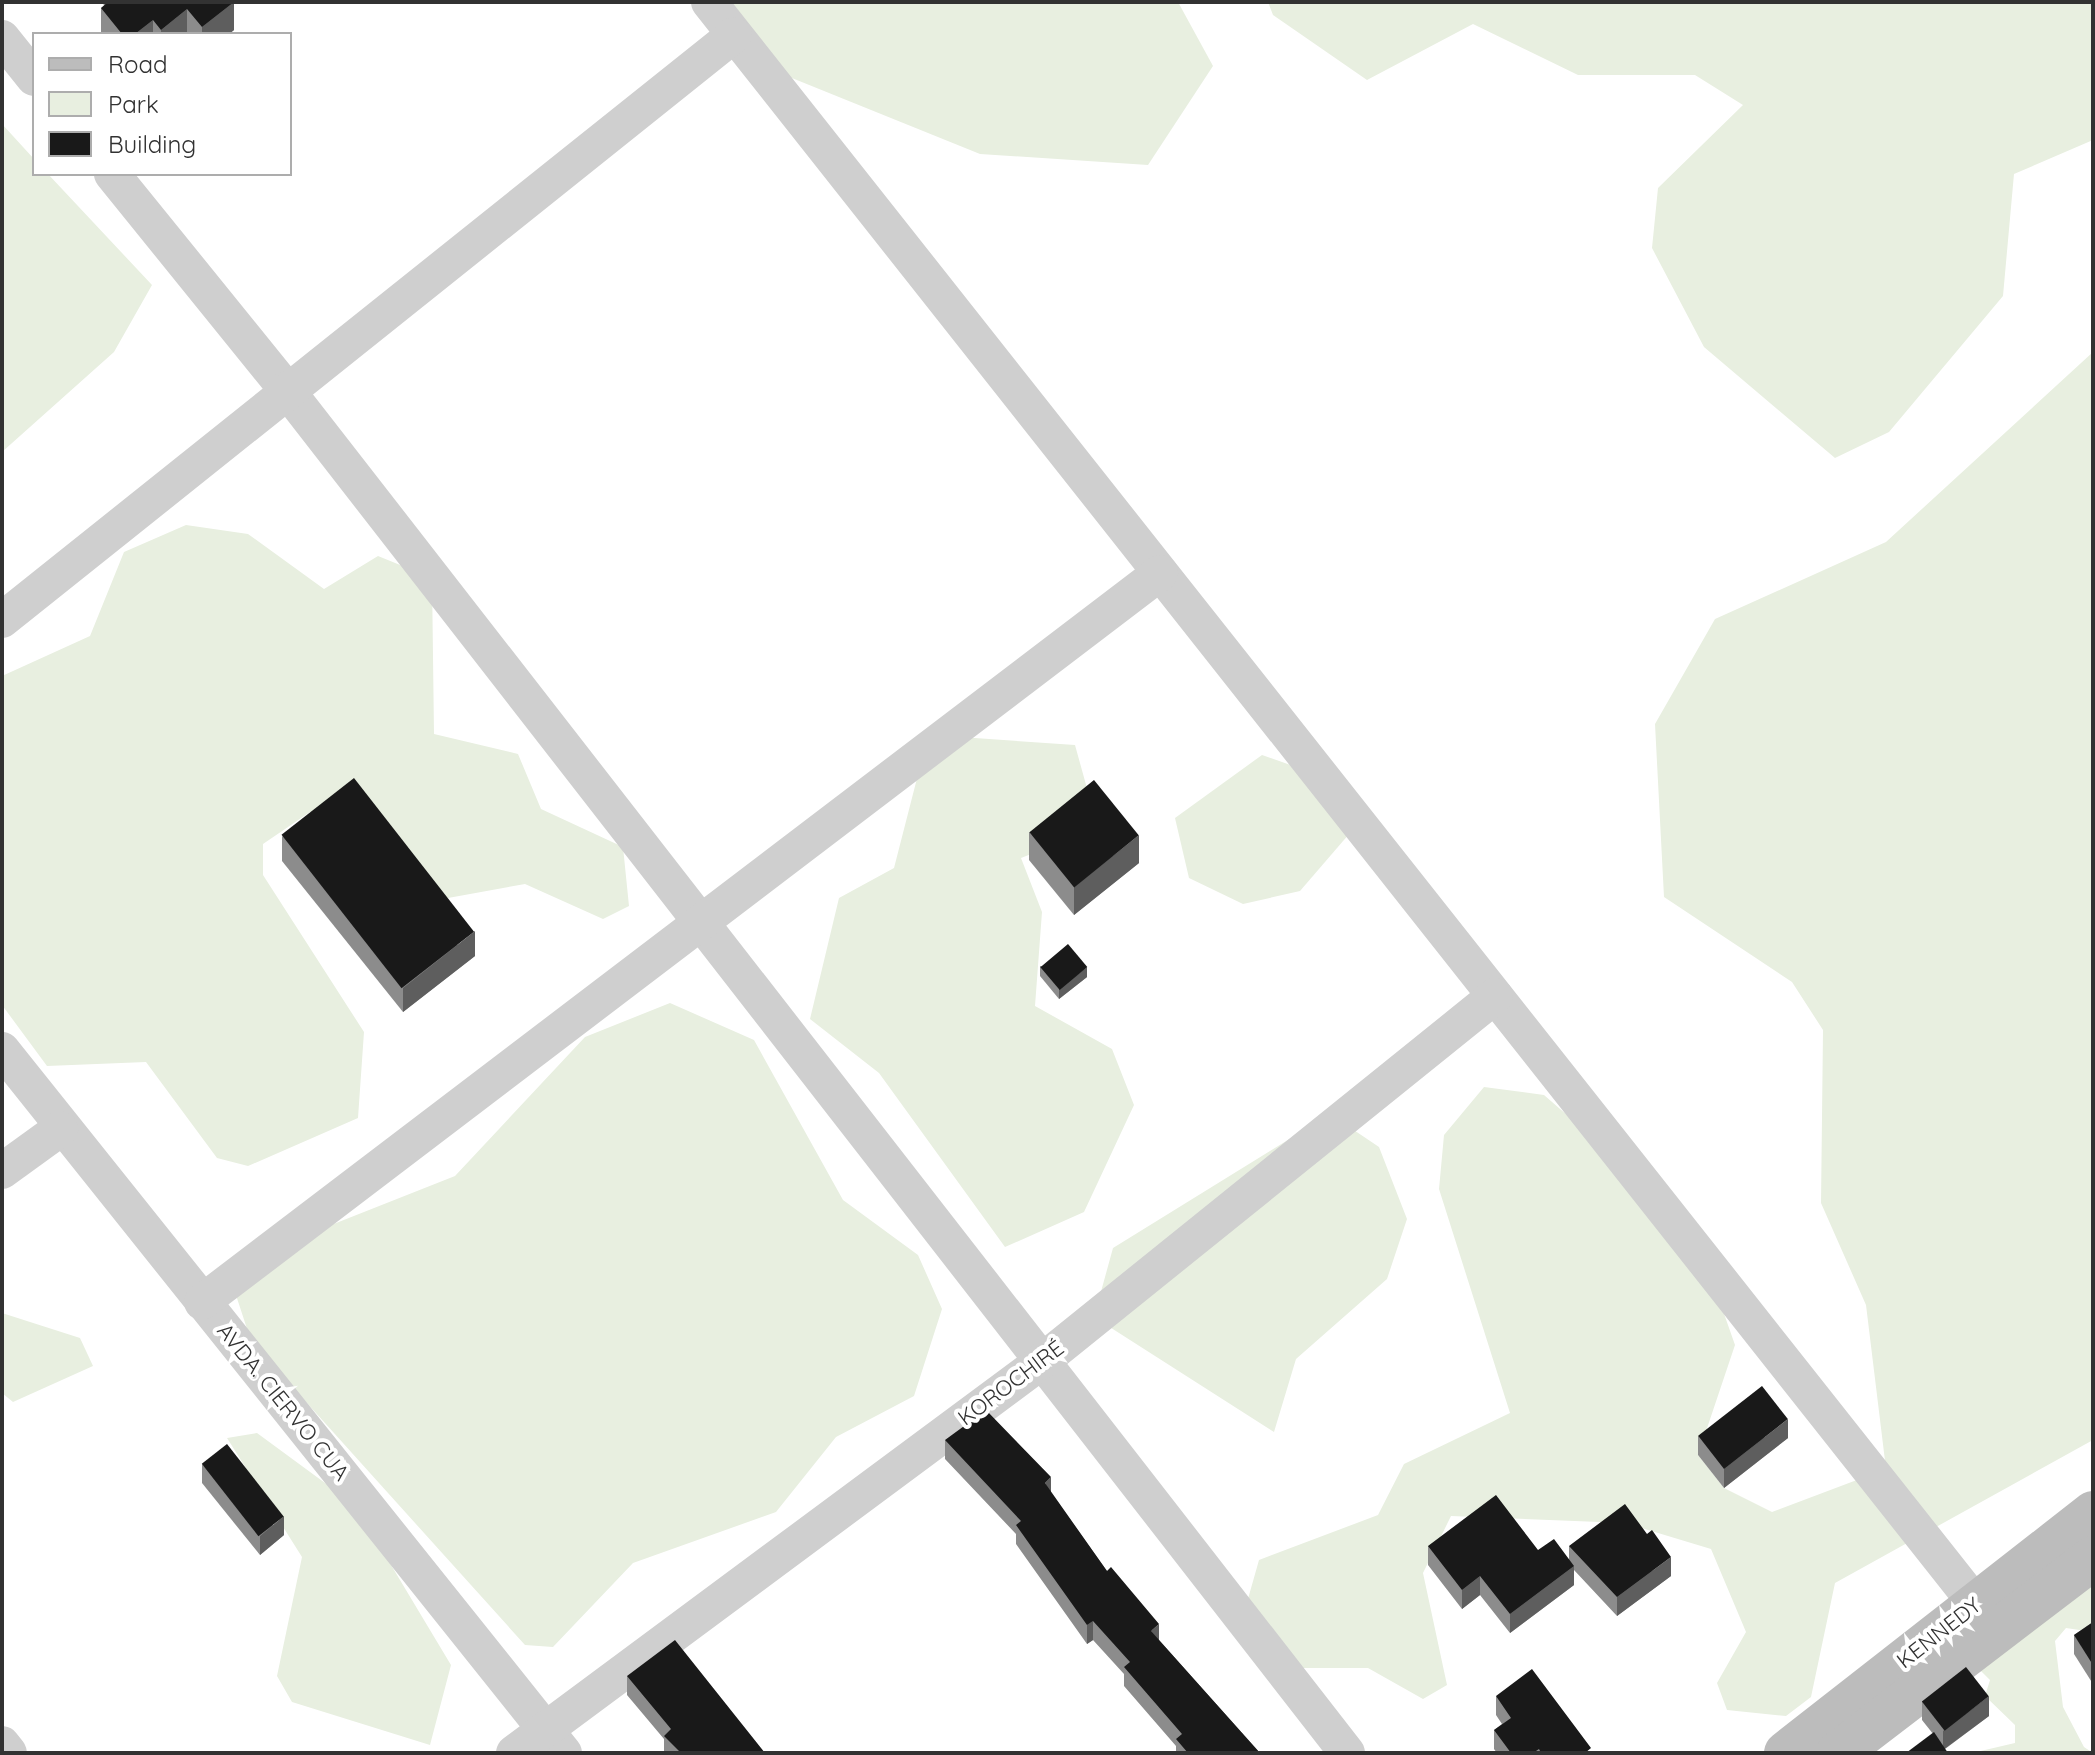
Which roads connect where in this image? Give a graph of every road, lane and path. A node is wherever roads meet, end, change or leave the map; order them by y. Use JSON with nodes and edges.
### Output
{"nodes":[{"id":1,"x":709,"y":2,"type":"edge"},
{"id":2,"x":734,"y":35,"type":"junction"},
{"id":3,"x":2,"y":38,"type":"edge"},
{"id":4,"x":32,"y":76,"type":"edge"},
{"id":5,"x":114,"y":176,"type":"edge"},
{"id":6,"x":286,"y":389,"type":"junction"},
{"id":7,"x":1160,"y":573,"type":"junction"},
{"id":8,"x":2,"y":620,"type":"edge"},
{"id":9,"x":699,"y":921,"type":"junction"},
{"id":10,"x":1495,"y":996,"type":"junction"},
{"id":11,"x":2,"y":1050,"type":"edge"},
{"id":12,"x":60,"y":1129,"type":"junction"},
{"id":13,"x":2,"y":1171,"type":"edge"},
{"id":14,"x":202,"y":1302,"type":"junction"},
{"id":15,"x":1041,"y":1362,"type":"junction"},
{"id":16,"x":2093,"y":1513,"type":"edge"},
{"id":17,"x":2093,"y":1558,"type":"edge"},
{"id":18,"x":1976,"y":1604,"type":"junction"},
{"id":19,"x":555,"y":1741,"type":"edge"},
{"id":20,"x":2,"y":1744,"type":"edge"},
{"id":21,"x":9,"y":1753,"type":"edge"},
{"id":22,"x":514,"y":1753,"type":"edge"},
{"id":23,"x":1347,"y":1753,"type":"edge"},
{"id":24,"x":1786,"y":1753,"type":"edge"},
{"id":25,"x":1838,"y":1753,"type":"edge"}],
"edges":[{"from":1,"to":2,"type":"street"},
{"from":2,"to":6,"type":"street"},
{"from":2,"to":7,"type":"street"},
{"from":3,"to":4,"type":"street"},
{"from":5,"to":6,"type":"street"},
{"from":6,"to":8,"type":"street"},
{"from":6,"to":9,"type":"street"},
{"from":7,"to":9,"type":"street"},
{"from":7,"to":10,"type":"street"},
{"from":9,"to":14,"type":"street"},
{"from":9,"to":15,"type":"street"},
{"from":10,"to":15,"type":"street","name":"KOROCHIRÉ"},
{"from":10,"to":18,"type":"street"},
{"from":11,"to":12,"type":"street","name":"AVDA. CIERVO CUA"},
{"from":12,"to":13,"type":"street"},
{"from":12,"to":14,"type":"street","name":"AVDA. CIERVO CUA"},
{"from":14,"to":19,"type":"street","name":"AVDA. CIERVO CUA"},
{"from":15,"to":19,"type":"street","name":"KOROCHIRÉ"},
{"from":15,"to":23,"type":"street"},
{"from":16,"to":18,"type":"main road","name":"KENNEDY"},
{"from":17,"to":25,"type":"main road","name":"KENNEDY"},
{"from":18,"to":24,"type":"main road","name":"KENNEDY"},
{"from":19,"to":22,"type":"street","name":"KOROCHIRÉ"},
{"from":20,"to":21,"type":"street"}]}
